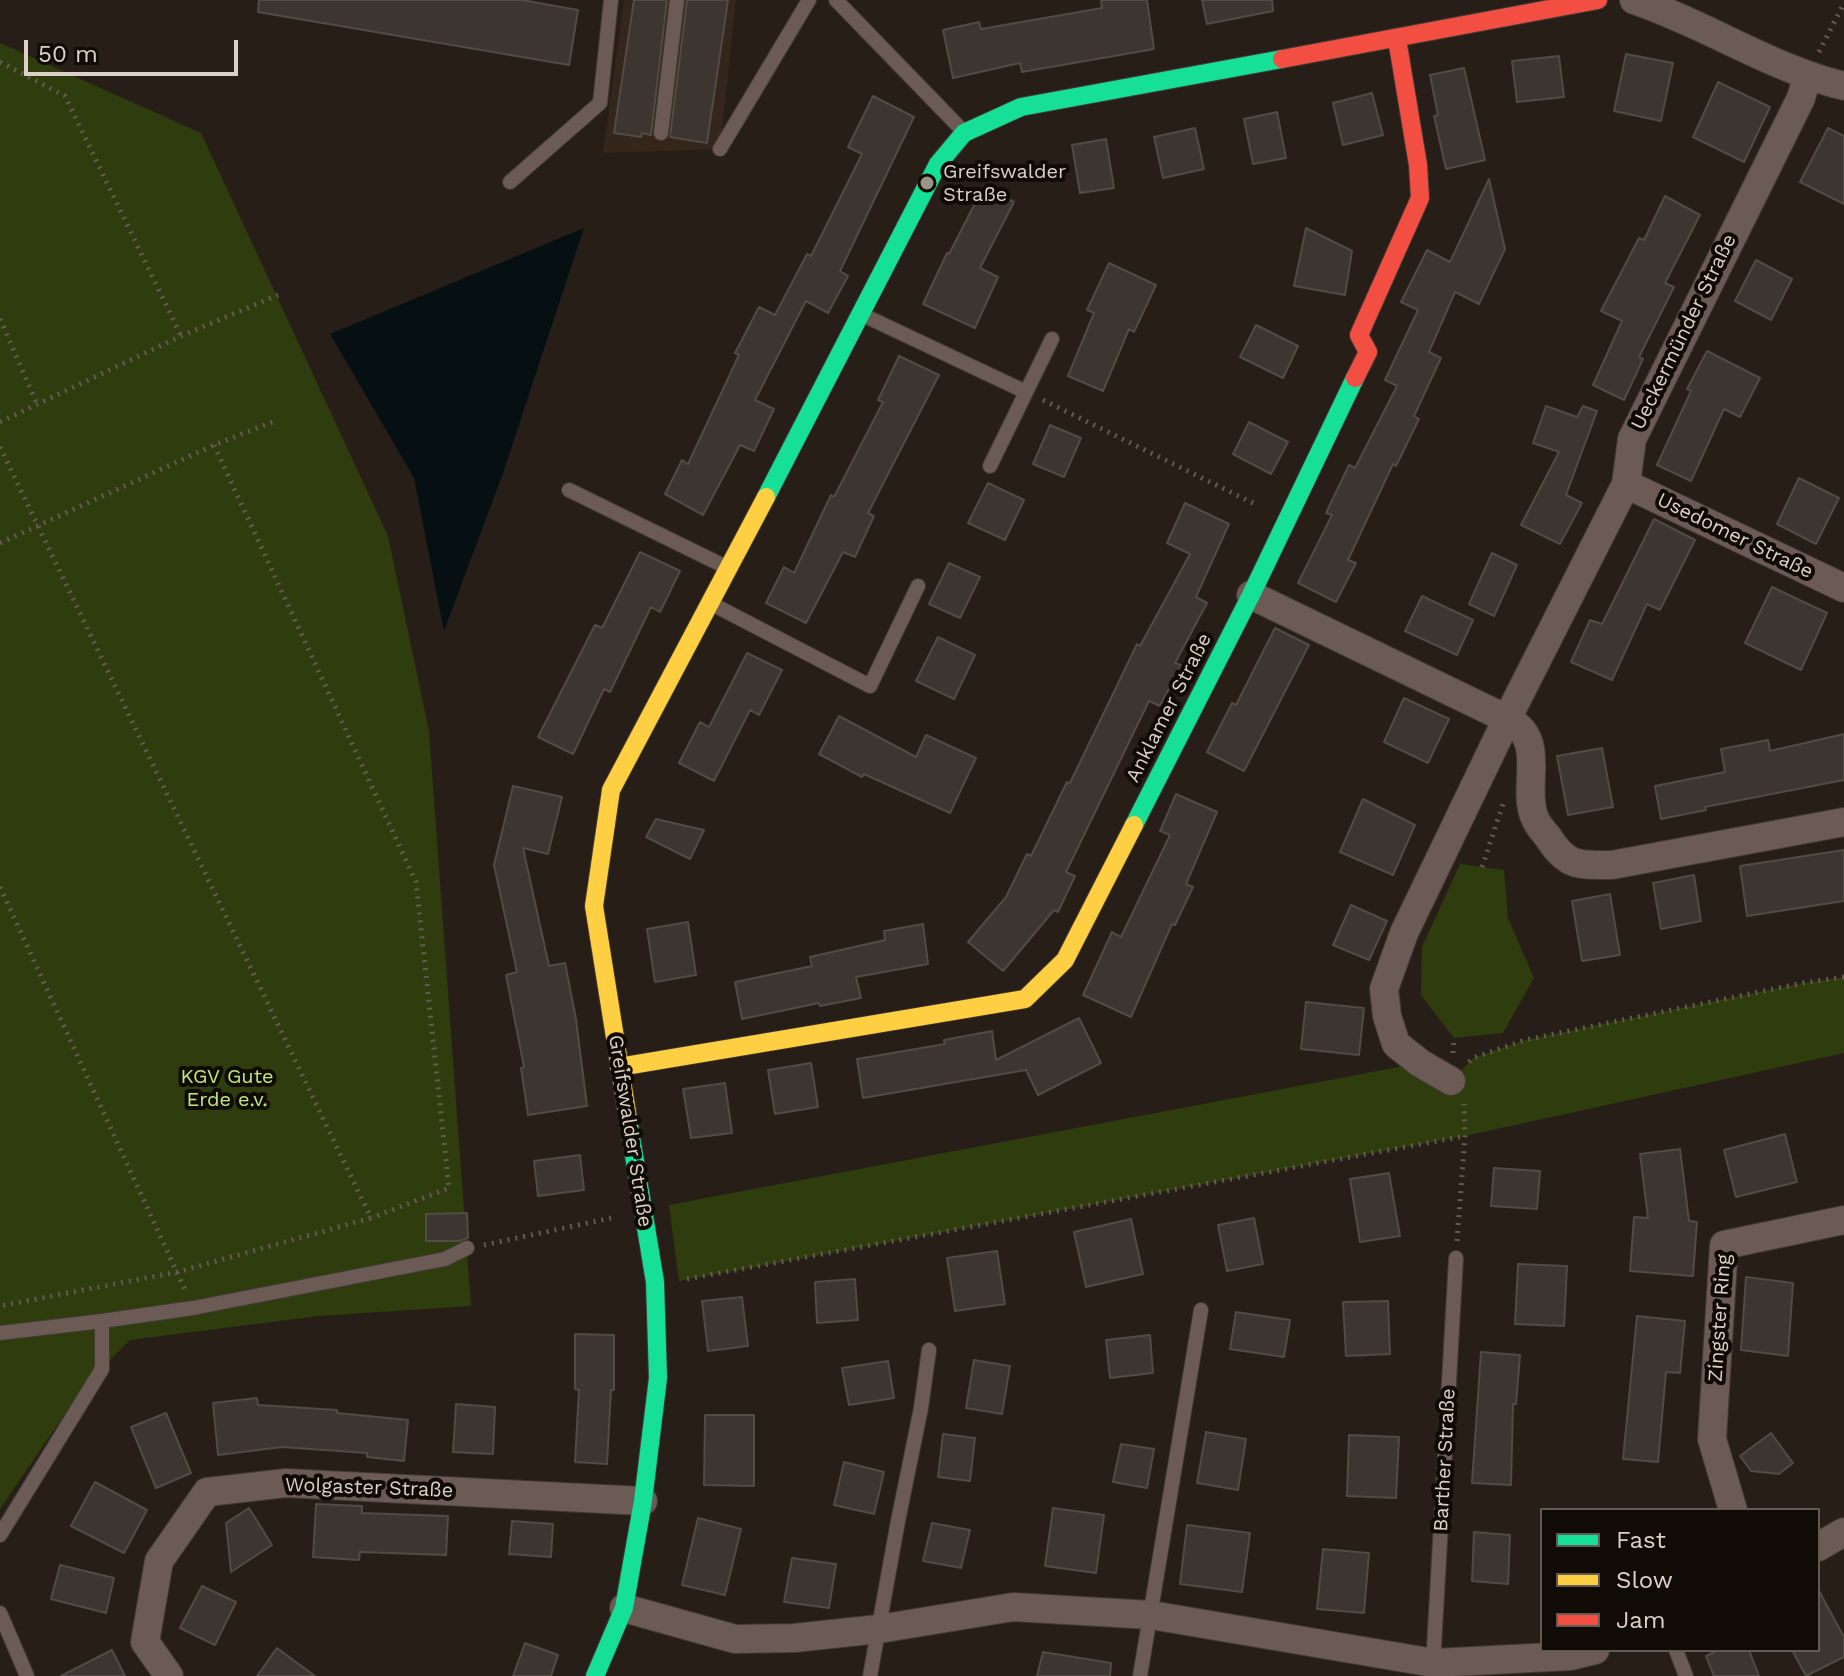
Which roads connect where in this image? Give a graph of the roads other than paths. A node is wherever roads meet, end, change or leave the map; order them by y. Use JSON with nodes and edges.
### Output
{"nodes":[{"id":1,"x":611,"y":0,"type":"edge"},
{"id":2,"x":677,"y":0,"type":"edge"},
{"id":3,"x":809,"y":0,"type":"edge"},
{"id":4,"x":836,"y":0,"type":"edge"},
{"id":5,"x":1598,"y":0,"type":"edge"},
{"id":6,"x":1634,"y":0,"type":"edge"},
{"id":7,"x":1397,"y":39,"type":"junction"},
{"id":8,"x":1807,"y":77,"type":"junction"},
{"id":9,"x":1844,"y":86,"type":"edge"},
{"id":10,"x":661,"y":133,"type":"dead end"},
{"id":11,"x":964,"y":133,"type":"junction"},
{"id":12,"x":720,"y":149,"type":"dead end"},
{"id":13,"x":510,"y":182,"type":"dead end"},
{"id":14,"x":862,"y":315,"type":"junction"},
{"id":15,"x":1052,"y":339,"type":"dead end"},
{"id":16,"x":1026,"y":392,"type":"junction"},
{"id":17,"x":990,"y":466,"type":"dead end"},
{"id":18,"x":1626,"y":484,"type":"junction"},
{"id":19,"x":569,"y":490,"type":"dead end"},
{"id":20,"x":730,"y":569,"type":"junction"},
{"id":21,"x":918,"y":586,"type":"dead end"},
{"id":22,"x":1844,"y":588,"type":"edge"},
{"id":23,"x":1251,"y":595,"type":"junction"},
{"id":24,"x":711,"y":604,"type":"junction"},
{"id":25,"x":1507,"y":719,"type":"junction"},
{"id":26,"x":1844,"y":822,"type":"edge"},
{"id":27,"x":619,"y":1067,"type":"junction"},
{"id":28,"x":1451,"y":1081,"type":"road end"},
{"id":29,"x":1844,"y":1220,"type":"edge"},
{"id":30,"x":467,"y":1248,"type":"road end"},
{"id":31,"x":1456,"y":1258,"type":"road end"},
{"id":32,"x":1201,"y":1310,"type":"dead end"},
{"id":33,"x":102,"y":1321,"type":"junction"},
{"id":34,"x":0,"y":1333,"type":"edge"},
{"id":35,"x":929,"y":1350,"type":"dead end"},
{"id":36,"x":643,"y":1501,"type":"junction"},
{"id":37,"x":1732,"y":1508,"type":"edge"},
{"id":38,"x":1844,"y":1532,"type":"edge"},
{"id":39,"x":0,"y":1535,"type":"edge"},
{"id":40,"x":1820,"y":1546,"type":"edge"},
{"id":41,"x":624,"y":1608,"type":"junction"},
{"id":42,"x":0,"y":1613,"type":"edge"},
{"id":43,"x":1151,"y":1615,"type":"junction"},
{"id":44,"x":879,"y":1629,"type":"junction"},
{"id":45,"x":1587,"y":1652,"type":"edge"},
{"id":46,"x":1677,"y":1652,"type":"edge"},
{"id":47,"x":1433,"y":1669,"type":"edge"},
{"id":48,"x":27,"y":1676,"type":"edge"},
{"id":49,"x":169,"y":1676,"type":"edge"},
{"id":50,"x":595,"y":1676,"type":"edge"},
{"id":51,"x":870,"y":1676,"type":"edge"},
{"id":52,"x":1140,"y":1676,"type":"edge"},
{"id":53,"x":1686,"y":1676,"type":"edge"}],
"edges":[{"from":1,"to":13,"type":"lane"},
{"from":2,"to":10,"type":"lane"},
{"from":3,"to":12,"type":"lane"},
{"from":4,"to":11,"type":"lane"},
{"from":5,"to":7,"type":"street","name":"Greifswalder Straße"},
{"from":6,"to":8,"type":"street"},
{"from":7,"to":11,"type":"street","name":"Greifswalder Straße"},
{"from":7,"to":23,"type":"street","name":"Anklamer Straße"},
{"from":8,"to":9,"type":"street"},
{"from":8,"to":18,"type":"street","name":"Ueckermünder Straße"},
{"from":11,"to":14,"type":"street","name":"Greifswalder Straße"},
{"from":14,"to":16,"type":"lane"},
{"from":14,"to":20,"type":"street","name":"Greifswalder Straße"},
{"from":15,"to":16,"type":"lane"},
{"from":16,"to":17,"type":"lane"},
{"from":18,"to":22,"type":"street","name":"Usedomer Straße"},
{"from":18,"to":25,"type":"street","name":"Ueckermünder Straße"},
{"from":19,"to":20,"type":"lane"},
{"from":20,"to":24,"type":"street","name":"Greifswalder Straße"},
{"from":21,"to":24,"type":"lane"},
{"from":23,"to":25,"type":"street"},
{"from":23,"to":27,"type":"street","name":"Anklamer Straße"},
{"from":24,"to":27,"type":"street","name":"Greifswalder Straße"},
{"from":25,"to":26,"type":"street"},
{"from":25,"to":28,"type":"street","name":"Ueckermünder Straße"},
{"from":27,"to":36,"type":"street","name":"Greifswalder Straße"},
{"from":29,"to":37,"type":"street","name":"Zingster Ring"},
{"from":30,"to":33,"type":"lane"},
{"from":31,"to":47,"type":"lane","name":"Barther Straße"},
{"from":32,"to":43,"type":"lane"},
{"from":33,"to":34,"type":"lane"},
{"from":33,"to":39,"type":"lane"},
{"from":35,"to":44,"type":"lane"},
{"from":36,"to":41,"type":"street","name":"Greifswalder Straße"},
{"from":36,"to":49,"type":"street","name":"Wolgaster Straße"},
{"from":38,"to":40,"type":"street"},
{"from":41,"to":44,"type":"street"},
{"from":41,"to":50,"type":"street","name":"Greifswalder Straße"},
{"from":42,"to":48,"type":"lane"},
{"from":43,"to":44,"type":"street"},
{"from":43,"to":47,"type":"street"},
{"from":43,"to":52,"type":"lane"},
{"from":44,"to":51,"type":"lane"},
{"from":45,"to":47,"type":"street"},
{"from":46,"to":53,"type":"lane"}]}
